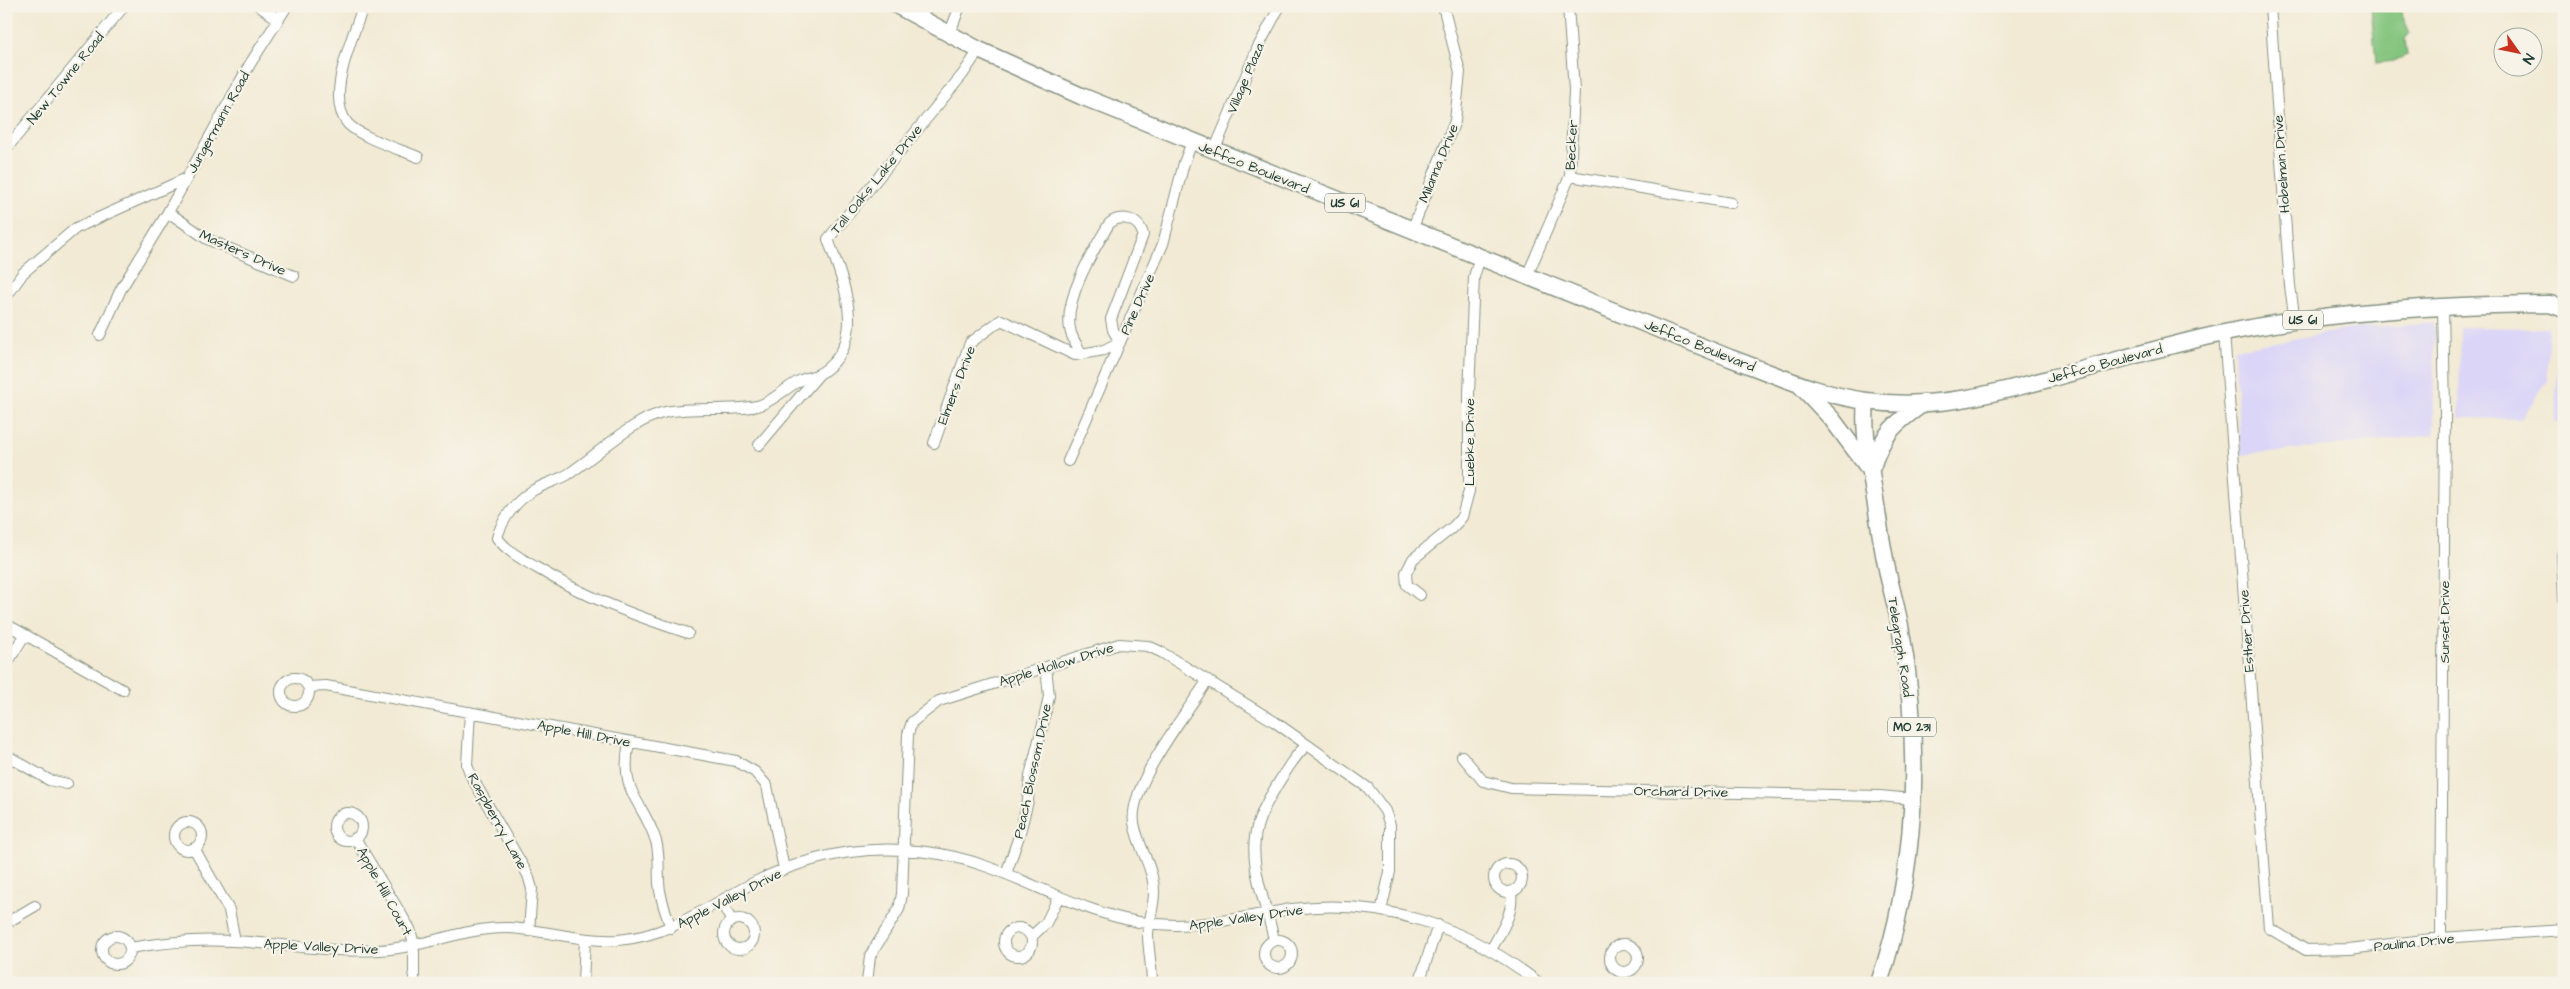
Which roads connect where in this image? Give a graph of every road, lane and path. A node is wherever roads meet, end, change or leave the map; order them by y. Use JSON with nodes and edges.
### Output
{"nodes":[{"id":1,"x":124,"y":6,"type":"edge"},
{"id":2,"x":259,"y":6,"type":"edge"},
{"id":3,"x":286,"y":6,"type":"edge"},
{"id":4,"x":363,"y":6,"type":"edge"},
{"id":5,"x":898,"y":6,"type":"edge"},
{"id":6,"x":960,"y":6,"type":"edge"},
{"id":7,"x":1280,"y":6,"type":"edge"},
{"id":8,"x":1444,"y":6,"type":"edge"},
{"id":9,"x":1568,"y":6,"type":"edge"},
{"id":10,"x":2270,"y":6,"type":"edge"},
{"id":11,"x":278,"y":19,"type":"junction"},
{"id":12,"x":949,"y":35,"type":"junction"},
{"id":13,"x":979,"y":50,"type":"junction"},
{"id":14,"x":1192,"y":142,"type":"junction"},
{"id":15,"x":6,"y":149,"type":"edge"},
{"id":16,"x":1214,"y":151,"type":"junction"},
{"id":17,"x":418,"y":157,"type":"dead end"},
{"id":18,"x":1570,"y":176,"type":"junction"},
{"id":19,"x":187,"y":178,"type":"junction"},
{"id":20,"x":1731,"y":203,"type":"dead end"},
{"id":21,"x":168,"y":212,"type":"junction"},
{"id":22,"x":1412,"y":230,"type":"junction"},
{"id":23,"x":1480,"y":257,"type":"junction"},
{"id":24,"x":294,"y":276,"type":"dead end"},
{"id":25,"x":1527,"y":276,"type":"junction"},
{"id":26,"x":6,"y":297,"type":"edge"},
{"id":27,"x":2559,"y":303,"type":"edge"},
{"id":28,"x":2443,"y":305,"type":"junction"},
{"id":29,"x":2295,"y":321,"type":"junction"},
{"id":30,"x":2224,"y":333,"type":"junction"},
{"id":31,"x":100,"y":335,"type":"dead end"},
{"id":32,"x":1120,"y":342,"type":"junction"},
{"id":33,"x":1082,"y":354,"type":"junction"},
{"id":34,"x":820,"y":374,"type":"junction"},
{"id":35,"x":1798,"y":384,"type":"junction"},
{"id":36,"x":1866,"y":401,"type":"junction"},
{"id":37,"x":1924,"y":403,"type":"junction"},
{"id":38,"x":934,"y":443,"type":"dead end"},
{"id":39,"x":759,"y":445,"type":"dead end"},
{"id":40,"x":1068,"y":461,"type":"dead end"},
{"id":41,"x":1871,"y":471,"type":"junction"},
{"id":42,"x":2564,"y":548,"type":"edge"},
{"id":43,"x":1420,"y":595,"type":"dead end"},
{"id":44,"x":2564,"y":599,"type":"edge"},
{"id":45,"x":6,"y":624,"type":"edge"},
{"id":46,"x":688,"y":633,"type":"dead end"},
{"id":47,"x":24,"y":636,"type":"junction"},
{"id":48,"x":6,"y":666,"type":"edge"},
{"id":49,"x":1046,"y":667,"type":"junction"},
{"id":50,"x":1208,"y":680,"type":"junction"},
{"id":51,"x":308,"y":687,"type":"dead end"},
{"id":52,"x":123,"y":690,"type":"dead end"},
{"id":53,"x":470,"y":712,"type":"junction"},
{"id":54,"x":629,"y":742,"type":"junction"},
{"id":55,"x":1307,"y":744,"type":"junction"},
{"id":56,"x":6,"y":755,"type":"edge"},
{"id":57,"x":1462,"y":756,"type":"dead end"},
{"id":58,"x":67,"y":784,"type":"dead end"},
{"id":59,"x":1912,"y":799,"type":"junction"},
{"id":60,"x":356,"y":838,"type":"dead end"},
{"id":61,"x":194,"y":848,"type":"dead end"},
{"id":62,"x":903,"y":850,"type":"junction"},
{"id":63,"x":784,"y":870,"type":"junction"},
{"id":64,"x":1006,"y":874,"type":"junction"},
{"id":65,"x":1511,"y":892,"type":"dead end"},
{"id":66,"x":1060,"y":896,"type":"junction"},
{"id":67,"x":721,"y":902,"type":"junction"},
{"id":68,"x":35,"y":906,"type":"dead end"},
{"id":69,"x":1382,"y":911,"type":"junction"},
{"id":70,"x":1269,"y":913,"type":"junction"},
{"id":71,"x":732,"y":921,"type":"dead end"},
{"id":72,"x":6,"y":923,"type":"edge"},
{"id":73,"x":1149,"y":923,"type":"junction"},
{"id":74,"x":1438,"y":925,"type":"junction"},
{"id":75,"x":671,"y":928,"type":"junction"},
{"id":76,"x":2269,"y":928,"type":"joint"},
{"id":77,"x":529,"y":930,"type":"junction"},
{"id":78,"x":2564,"y":930,"type":"edge"},
{"id":79,"x":1031,"y":937,"type":"dead end"},
{"id":80,"x":2441,"y":938,"type":"junction"},
{"id":81,"x":585,"y":939,"type":"junction"},
{"id":82,"x":1274,"y":940,"type":"dead end"},
{"id":83,"x":234,"y":941,"type":"junction"},
{"id":84,"x":414,"y":945,"type":"junction"},
{"id":85,"x":130,"y":948,"type":"dead end"},
{"id":86,"x":1491,"y":950,"type":"junction"},
{"id":87,"x":414,"y":983,"type":"edge"},
{"id":88,"x":583,"y":983,"type":"edge"},
{"id":89,"x":867,"y":983,"type":"edge"},
{"id":90,"x":1152,"y":983,"type":"edge"},
{"id":91,"x":1419,"y":983,"type":"edge"},
{"id":92,"x":1539,"y":983,"type":"edge"},
{"id":93,"x":1880,"y":983,"type":"edge"}],
"edges":[{"from":1,"to":15,"type":"street","name":"New Towne Road"},
{"from":2,"to":11,"type":"street"},
{"from":3,"to":11,"type":"street","name":"Jungermann Road"},
{"from":4,"to":17,"type":"street"},
{"from":5,"to":12,"type":"main road","name":"Jeffco Boulevard","number":"US 61"},
{"from":6,"to":12,"type":"street"},
{"from":7,"to":16,"type":"street","name":"Village Plaza"},
{"from":8,"to":22,"type":"street","name":"Milanna Drive"},
{"from":9,"to":18,"type":"street","name":"Becker"},
{"from":10,"to":29,"type":"street","name":"Hobelman Drive"},
{"from":11,"to":19,"type":"street","name":"Jungermann Road"},
{"from":12,"to":13,"type":"main road","name":"Jeffco Boulevard","number":"US 61"},
{"from":13,"to":14,"type":"main road","name":"Jeffco Boulevard","number":"US 61"},
{"from":13,"to":34,"type":"street","name":"Tall Oaks Lake Drive"},
{"from":14,"to":16,"type":"main road","name":"Jeffco Boulevard","number":"US 61"},
{"from":14,"to":32,"type":"street","name":"Pine Drive"},
{"from":16,"to":22,"type":"main road","name":"Jeffco Boulevard","number":"US 61"},
{"from":18,"to":20,"type":"street"},
{"from":18,"to":25,"type":"street","name":"Becker"},
{"from":19,"to":21,"type":"street"},
{"from":19,"to":26,"type":"street","name":"Jungermann Road"},
{"from":21,"to":24,"type":"street","name":"Masters Drive"},
{"from":21,"to":31,"type":"street"},
{"from":22,"to":23,"type":"main road","name":"Jeffco Boulevard","number":"US 61"},
{"from":23,"to":25,"type":"main road","name":"Jeffco Boulevard","number":"US 61"},
{"from":23,"to":43,"type":"street","name":"Luebke Drive"},
{"from":25,"to":35,"type":"main road","name":"Jeffco Boulevard","number":"US 61"},
{"from":27,"to":28,"type":"main road","name":"Jeffco Boulevard","number":"US 61"},
{"from":28,"to":29,"type":"main road","name":"Jeffco Boulevard","number":"US 61"},
{"from":28,"to":80,"type":"street","name":"Sunset Drive"},
{"from":29,"to":30,"type":"main road","name":"Jeffco Boulevard","number":"US 61"},
{"from":30,"to":37,"type":"main road","name":"Jeffco Boulevard","number":"US 61"},
{"from":30,"to":76,"type":"street","name":"Esther Drive"},
{"from":32,"to":33,"type":"street","name":"Elmers Drive"},
{"from":32,"to":33,"type":"street"},
{"from":32,"to":40,"type":"street","name":"Pine Drive"},
{"from":33,"to":38,"type":"street","name":"Elmers Drive"},
{"from":34,"to":39,"type":"street","name":"Tall Oaks Lake Drive"},
{"from":34,"to":46,"type":"street","name":"Tall Oaks Lake Drive"},
{"from":35,"to":36,"type":"main road","name":"Jeffco Boulevard","number":"US 61"},
{"from":35,"to":41,"type":"main road"},
{"from":36,"to":37,"type":"main road","name":"Jeffco Boulevard","number":"US 61"},
{"from":36,"to":41,"type":"main road","name":"Telegraph Road","number":"MO 231"},
{"from":37,"to":41,"type":"main road"},
{"from":41,"to":59,"type":"main road","name":"Telegraph Road","number":"MO 231"},
{"from":42,"to":44,"type":"street"},
{"from":45,"to":47,"type":"street"},
{"from":47,"to":48,"type":"street"},
{"from":47,"to":52,"type":"street"},
{"from":49,"to":50,"type":"street","name":"Apple Hollow Drive"},
{"from":49,"to":62,"type":"street","name":"Apple Hollow Drive"},
{"from":49,"to":64,"type":"street","name":"Peach Blossom Drive"},
{"from":50,"to":55,"type":"street","name":"Apple Hollow Drive"},
{"from":50,"to":73,"type":"street"},
{"from":51,"to":53,"type":"street","name":"Apple Hill Drive"},
{"from":53,"to":54,"type":"street","name":"Apple Hill Drive"},
{"from":53,"to":77,"type":"street","name":"Raspberry Lane"},
{"from":54,"to":63,"type":"street","name":"Apple Hill Drive"},
{"from":54,"to":75,"type":"street"},
{"from":55,"to":69,"type":"street","name":"Apple Hollow Drive"},
{"from":55,"to":70,"type":"street"},
{"from":56,"to":58,"type":"street"},
{"from":57,"to":59,"type":"street","name":"Orchard Drive"},
{"from":59,"to":93,"type":"main road","name":"Telegraph Road","number":"MO 231"},
{"from":60,"to":84,"type":"street","name":"Apple Hill Court"},
{"from":61,"to":83,"type":"street"},
{"from":62,"to":63,"type":"street","name":"Apple Valley Drive"},
{"from":62,"to":64,"type":"street","name":"Apple Valley Drive"},
{"from":62,"to":89,"type":"street","name":"Apple Hollow Drive"},
{"from":63,"to":67,"type":"street","name":"Apple Valley Drive"},
{"from":64,"to":66,"type":"street","name":"Apple Valley Drive"},
{"from":65,"to":86,"type":"street"},
{"from":66,"to":73,"type":"street","name":"Apple Valley Drive"},
{"from":66,"to":79,"type":"street"},
{"from":67,"to":71,"type":"street"},
{"from":67,"to":75,"type":"street","name":"Apple Valley Drive"},
{"from":68,"to":72,"type":"street"},
{"from":69,"to":70,"type":"street","name":"Apple Valley Drive"},
{"from":69,"to":74,"type":"street","name":"Apple Valley Drive"},
{"from":70,"to":73,"type":"street","name":"Apple Valley Drive"},
{"from":70,"to":82,"type":"street"},
{"from":73,"to":90,"type":"street"},
{"from":74,"to":86,"type":"street","name":"Apple Valley Drive"},
{"from":74,"to":91,"type":"street"},
{"from":75,"to":81,"type":"street","name":"Apple Valley Drive"},
{"from":76,"to":80,"type":"street","name":"Paulina Drive"},
{"from":77,"to":81,"type":"street","name":"Apple Valley Drive"},
{"from":77,"to":84,"type":"street","name":"Apple Valley Drive"},
{"from":78,"to":80,"type":"street","name":"Paulina Drive"},
{"from":81,"to":88,"type":"street"},
{"from":83,"to":84,"type":"street","name":"Apple Valley Drive"},
{"from":83,"to":85,"type":"street","name":"Apple Valley Drive"},
{"from":84,"to":87,"type":"street","name":"Apple Hill Court"},
{"from":86,"to":92,"type":"street","name":"Apple Valley Drive"}]}
